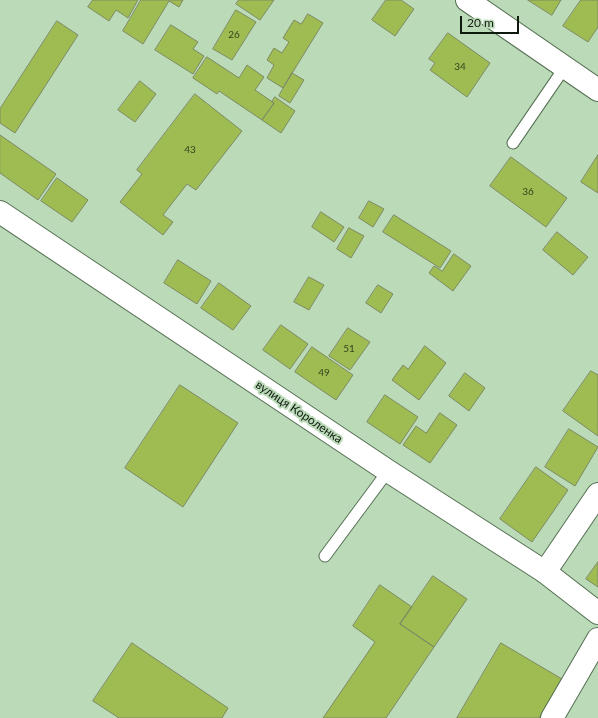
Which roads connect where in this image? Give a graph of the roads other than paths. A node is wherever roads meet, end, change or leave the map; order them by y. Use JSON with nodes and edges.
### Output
{"nodes":[{"id":1,"x":467,"y":0,"type":"edge"},
{"id":2,"x":565,"y":67,"type":"junction"},
{"id":3,"x":598,"y":90,"type":"edge"},
{"id":4,"x":513,"y":143,"type":"dead end"},
{"id":5,"x":0,"y":212,"type":"edge"},
{"id":6,"x":388,"y":471,"type":"junction"},
{"id":7,"x":598,"y":494,"type":"edge"},
{"id":8,"x":325,"y":556,"type":"dead end"},
{"id":9,"x":546,"y":572,"type":"junction"},
{"id":10,"x":598,"y":613,"type":"edge"},
{"id":11,"x":598,"y":638,"type":"edge"},
{"id":12,"x":552,"y":718,"type":"edge"}],
"edges":[{"from":1,"to":2,"type":"street"},
{"from":2,"to":3,"type":"street"},
{"from":2,"to":4,"type":"lane"},
{"from":5,"to":6,"type":"street","name":"вулиця Короленка"},
{"from":6,"to":8,"type":"lane"},
{"from":6,"to":9,"type":"street","name":"вулиця Короленка"},
{"from":7,"to":9,"type":"street"},
{"from":9,"to":10,"type":"street","name":"вулиця Короленка"},
{"from":11,"to":12,"type":"street"}]}
